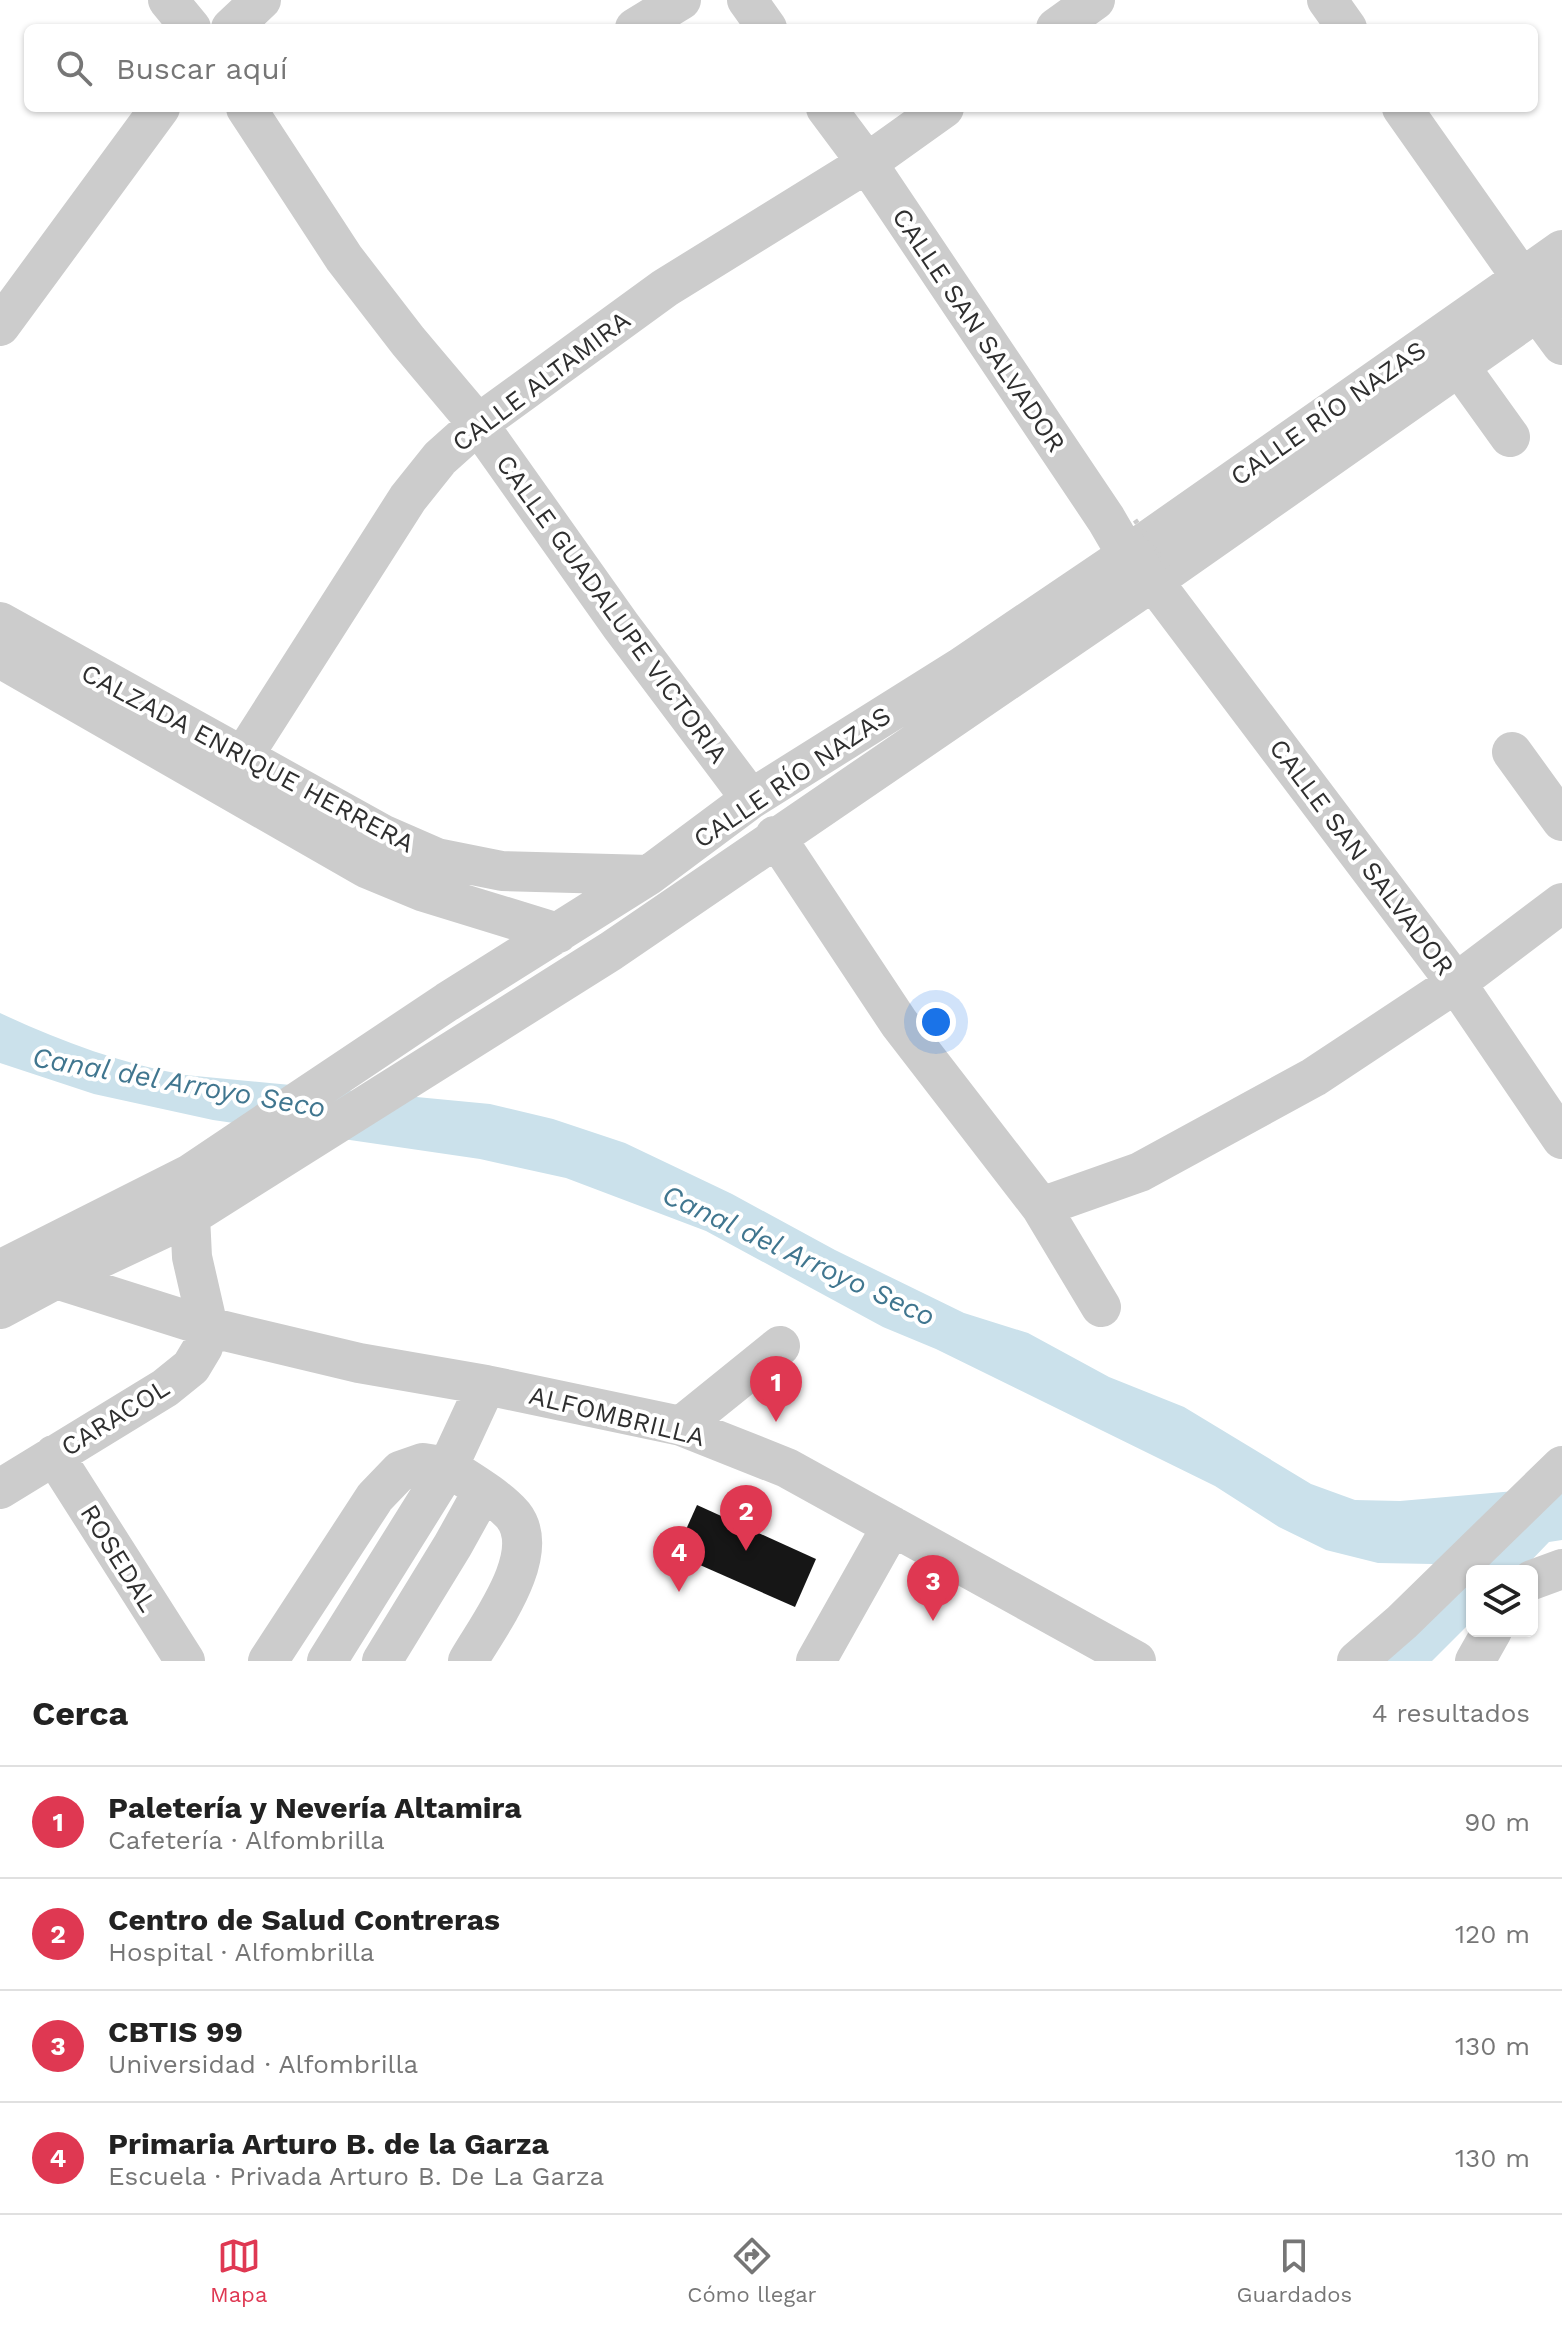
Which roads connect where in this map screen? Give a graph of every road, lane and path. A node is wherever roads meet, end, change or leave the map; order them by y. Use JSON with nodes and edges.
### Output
{"nodes":[{"id":1,"x":168,"y":0,"type":"edge"},
{"id":2,"x":261,"y":0,"type":"edge"},
{"id":3,"x":681,"y":0,"type":"edge"},
{"id":4,"x":747,"y":0,"type":"edge"},
{"id":5,"x":1095,"y":0,"type":"edge"},
{"id":6,"x":1327,"y":0,"type":"edge"},
{"id":7,"x":188,"y":24,"type":"edge"},
{"id":8,"x":235,"y":24,"type":"edge"},
{"id":9,"x":642,"y":24,"type":"edge"},
{"id":10,"x":764,"y":24,"type":"edge"},
{"id":11,"x":1062,"y":24,"type":"edge"},
{"id":12,"x":1344,"y":24,"type":"edge"},
{"id":13,"x":157,"y":112,"type":"edge"},
{"id":14,"x":249,"y":112,"type":"edge"},
{"id":15,"x":829,"y":112,"type":"edge"},
{"id":16,"x":938,"y":112,"type":"edge"},
{"id":17,"x":1405,"y":112,"type":"edge"},
{"id":18,"x":867,"y":163,"type":"junction"},
{"id":19,"x":1562,"y":250,"type":"edge"},
{"id":20,"x":1540,"y":294,"type":"edge"},
{"id":21,"x":0,"y":326,"type":"edge"},
{"id":22,"x":1562,"y":345,"type":"edge"},
{"id":23,"x":1459,"y":366,"type":"junction"},
{"id":24,"x":478,"y":424,"type":"junction"},
{"id":25,"x":1510,"y":437,"type":"dead end"},
{"id":26,"x":1147,"y":557,"type":"junction"},
{"id":27,"x":0,"y":622,"type":"edge"},
{"id":28,"x":0,"y":658,"type":"edge"},
{"id":29,"x":1512,"y":752,"type":"dead end"},
{"id":30,"x":242,"y":758,"type":"junction"},
{"id":31,"x":751,"y":799,"type":"junction"},
{"id":32,"x":1562,"y":821,"type":"edge"},
{"id":33,"x":775,"y":836,"type":"junction"},
{"id":34,"x":649,"y":875,"type":"junction"},
{"id":35,"x":1562,"y":903,"type":"edge"},
{"id":36,"x":558,"y":933,"type":"junction"},
{"id":37,"x":1456,"y":983,"type":"junction"},
{"id":38,"x":1562,"y":1139,"type":"edge"},
{"id":39,"x":206,"y":1207,"type":"junction"},
{"id":40,"x":1041,"y":1207,"type":"junction"},
{"id":41,"x":8,"y":1256,"type":"edge"},
{"id":42,"x":56,"y":1279,"type":"junction"},
{"id":43,"x":1101,"y":1307,"type":"dead end"},
{"id":44,"x":0,"y":1309,"type":"edge"},
{"id":45,"x":208,"y":1327,"type":"junction"},
{"id":46,"x":780,"y":1346,"type":"dead end"},
{"id":47,"x":486,"y":1385,"type":"junction"},
{"id":48,"x":681,"y":1426,"type":"junction"},
{"id":49,"x":54,"y":1455,"type":"junction"},
{"id":50,"x":448,"y":1467,"type":"junction"},
{"id":51,"x":1549,"y":1479,"type":"edge"},
{"id":52,"x":0,"y":1489,"type":"edge"},
{"id":53,"x":483,"y":1491,"type":"junction"},
{"id":54,"x":892,"y":1526,"type":"junction"},
{"id":55,"x":1122,"y":1657,"type":"edge"},
{"id":56,"x":185,"y":1661,"type":"edge"},
{"id":57,"x":268,"y":1661,"type":"edge"},
{"id":58,"x":327,"y":1661,"type":"edge"},
{"id":59,"x":382,"y":1661,"type":"edge"},
{"id":60,"x":468,"y":1661,"type":"edge"},
{"id":61,"x":816,"y":1661,"type":"edge"},
{"id":62,"x":1357,"y":1661,"type":"edge"}],
"edges":[{"from":1,"to":7,"type":"street"},
{"from":2,"to":8,"type":"street"},
{"from":3,"to":9,"type":"street"},
{"from":4,"to":10,"type":"street"},
{"from":5,"to":11,"type":"street"},
{"from":6,"to":12,"type":"street"},
{"from":13,"to":21,"type":"street"},
{"from":14,"to":24,"type":"street","name":"CALLE GUADALUPE VICTORIA"},
{"from":15,"to":18,"type":"street","name":"CALLE SAN SALVADOR"},
{"from":16,"to":18,"type":"street","name":"CALLE ALTAMIRA"},
{"from":17,"to":20,"type":"street"},
{"from":18,"to":24,"type":"street","name":"CALLE ALTAMIRA"},
{"from":18,"to":26,"type":"street","name":"CALLE SAN SALVADOR"},
{"from":19,"to":20,"type":"street","name":"CALLE RÍO NAZAS"},
{"from":20,"to":22,"type":"street"},
{"from":20,"to":23,"type":"street","name":"CALLE RÍO NAZAS"},
{"from":20,"to":26,"type":"street","name":"CALLE RÍO NAZAS"},
{"from":23,"to":25,"type":"street"},
{"from":23,"to":26,"type":"street","name":"CALLE RÍO NAZAS"},
{"from":24,"to":30,"type":"street","name":"CALLE ALTAMIRA"},
{"from":24,"to":31,"type":"street","name":"CALLE GUADALUPE VICTORIA"},
{"from":26,"to":26,"type":"path","bridge":true},
{"from":26,"to":31,"type":"street","name":"CALLE RÍO NAZAS"},
{"from":26,"to":33,"type":"street","name":"CALLE RÍO NAZAS"},
{"from":26,"to":37,"type":"street","name":"CALLE SAN SALVADOR"},
{"from":27,"to":30,"type":"street","name":"CALZADA ENRIQUE HERRERA"},
{"from":28,"to":36,"type":"street","name":"CALZADA ENRIQUE HERRERA"},
{"from":29,"to":32,"type":"street"},
{"from":30,"to":34,"type":"street","name":"CALZADA ENRIQUE HERRERA"},
{"from":31,"to":34,"type":"street","name":"CALLE RÍO NAZAS"},
{"from":33,"to":39,"type":"street","name":"CALLE RÍO NAZAS"},
{"from":33,"to":40,"type":"street"},
{"from":34,"to":36,"type":"street","name":"CALLE RÍO NAZAS"},
{"from":35,"to":37,"type":"street"},
{"from":36,"to":41,"type":"street","name":"CALLE RÍO NAZAS"},
{"from":37,"to":38,"type":"street","name":"CALLE SAN SALVADOR"},
{"from":37,"to":40,"type":"street"},
{"from":39,"to":42,"type":"street","name":"CALLE RÍO NAZAS"},
{"from":39,"to":45,"type":"street"},
{"from":40,"to":43,"type":"street"},
{"from":41,"to":42,"type":"street","name":"ALFOMBRILLA"},
{"from":42,"to":44,"type":"street","name":"CALLE RÍO NAZAS"},
{"from":42,"to":45,"type":"street","name":"ALFOMBRILLA"},
{"from":45,"to":47,"type":"street","name":"ALFOMBRILLA"},
{"from":45,"to":49,"type":"street","name":"CARACOL"},
{"from":46,"to":48,"type":"street"},
{"from":47,"to":48,"type":"street","name":"ALFOMBRILLA"},
{"from":47,"to":50,"type":"street"},
{"from":48,"to":54,"type":"street","name":"ALFOMBRILLA"},
{"from":49,"to":52,"type":"street","name":"CARACOL"},
{"from":49,"to":56,"type":"street","name":"ROSEDAL"},
{"from":50,"to":53,"type":"street"},
{"from":50,"to":57,"type":"street"},
{"from":50,"to":58,"type":"street"},
{"from":51,"to":62,"type":"street"},
{"from":53,"to":59,"type":"street"},
{"from":53,"to":60,"type":"street"},
{"from":54,"to":55,"type":"street","name":"ALFOMBRILLA"},
{"from":54,"to":61,"type":"street"}]}
